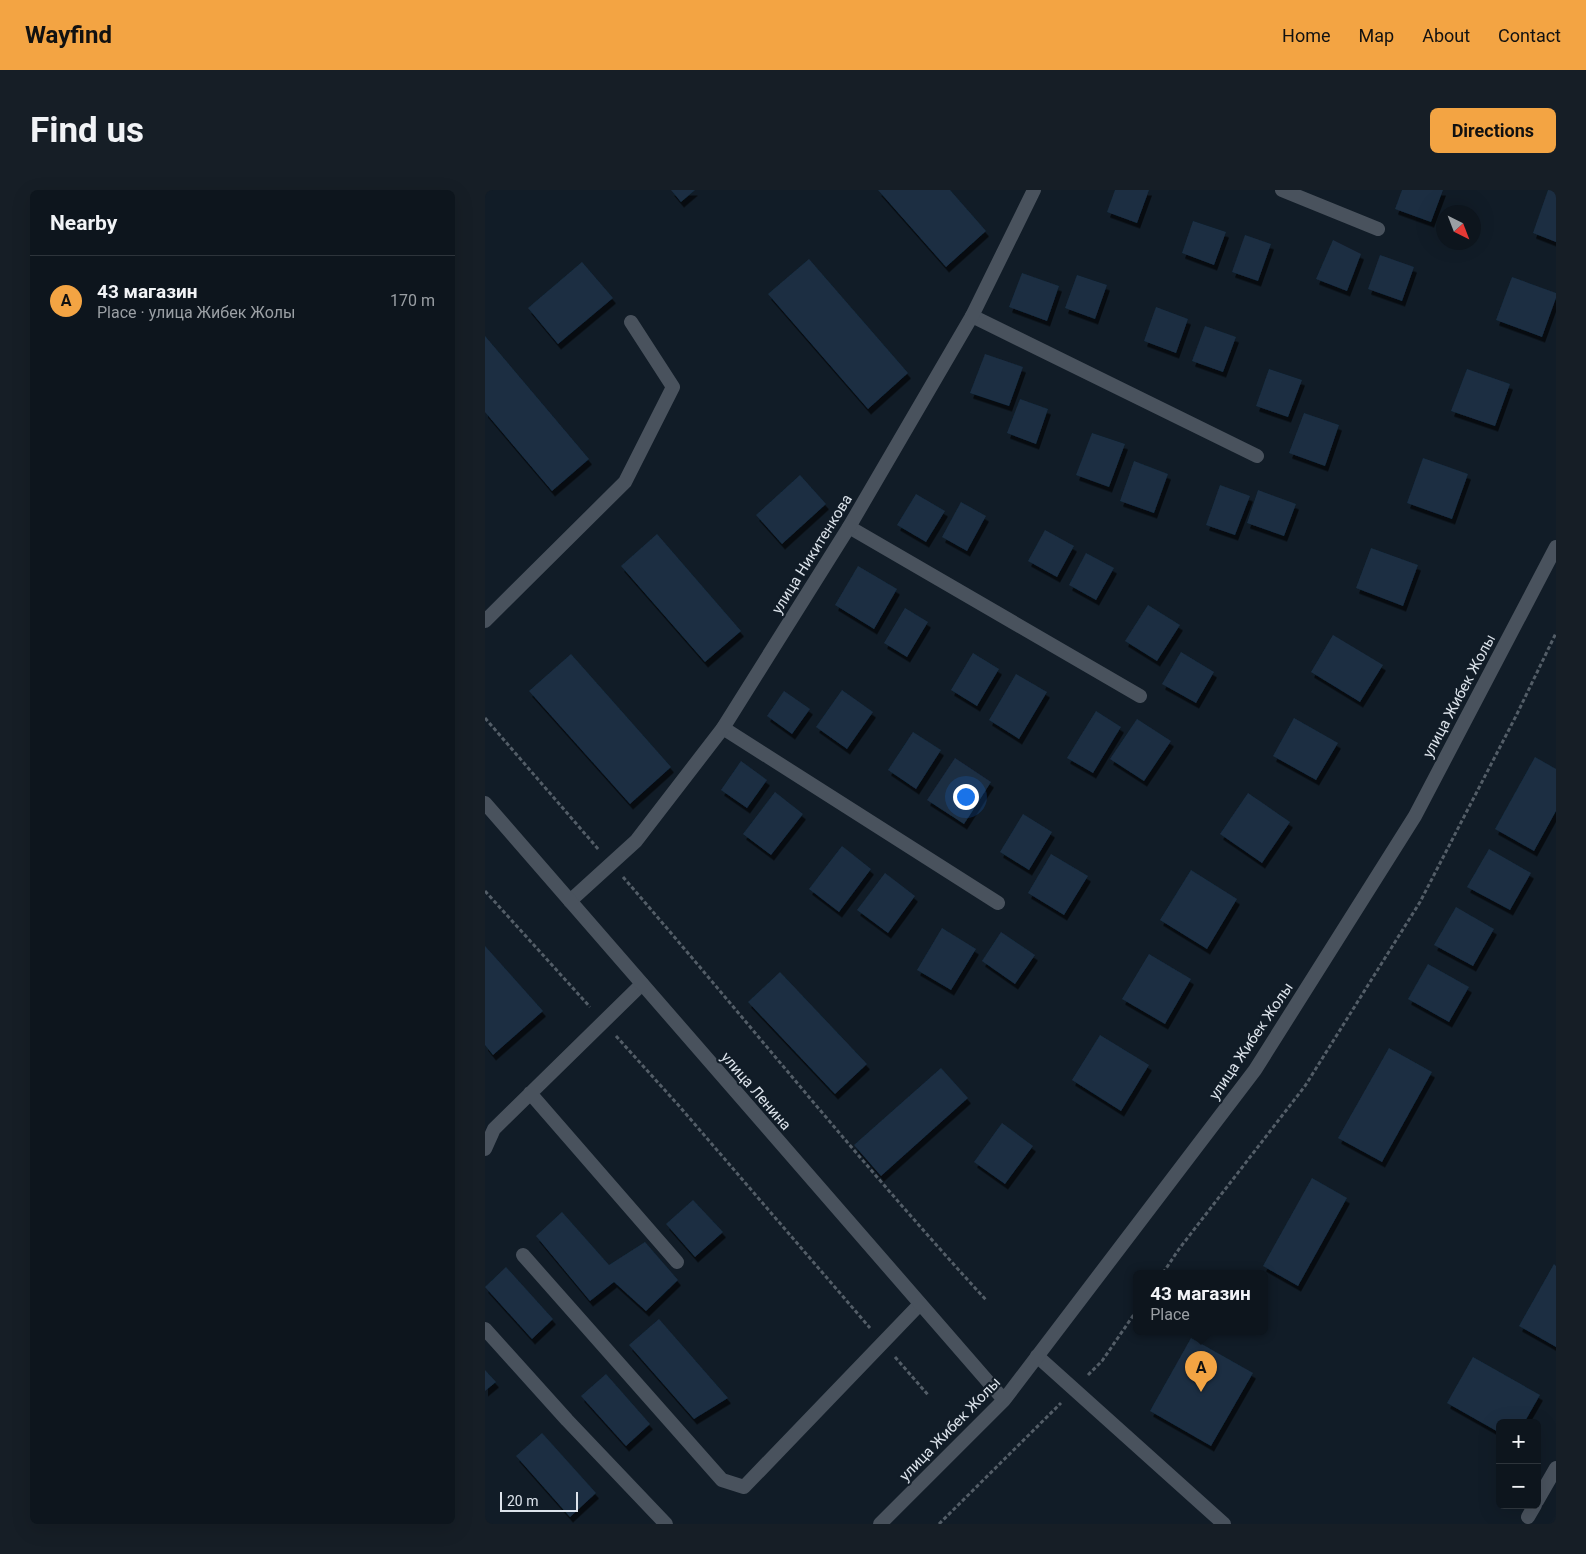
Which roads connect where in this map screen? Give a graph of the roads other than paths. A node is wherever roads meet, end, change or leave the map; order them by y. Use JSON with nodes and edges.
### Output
{"nodes":[{"id":1,"x":1034,"y":190,"type":"edge"},
{"id":2,"x":1281,"y":190,"type":"edge"},
{"id":3,"x":1378,"y":229,"type":"dead end"},
{"id":4,"x":972,"y":316,"type":"junction"},
{"id":5,"x":631,"y":322,"type":"dead end"},
{"id":6,"x":1257,"y":456,"type":"dead end"},
{"id":7,"x":849,"y":527,"type":"junction"},
{"id":8,"x":1556,"y":547,"type":"edge"},
{"id":9,"x":485,"y":621,"type":"edge"},
{"id":10,"x":1140,"y":696,"type":"dead end"},
{"id":11,"x":723,"y":728,"type":"junction"},
{"id":12,"x":485,"y":803,"type":"edge"},
{"id":13,"x":569,"y":901,"type":"junction"},
{"id":14,"x":998,"y":904,"type":"dead end"},
{"id":15,"x":642,"y":984,"type":"junction"},
{"id":16,"x":530,"y":1093,"type":"junction"},
{"id":17,"x":485,"y":1149,"type":"edge"},
{"id":18,"x":523,"y":1255,"type":"dead end"},
{"id":19,"x":677,"y":1262,"type":"dead end"},
{"id":20,"x":920,"y":1304,"type":"junction"},
{"id":21,"x":485,"y":1329,"type":"edge"},
{"id":22,"x":1037,"y":1356,"type":"junction"},
{"id":23,"x":1003,"y":1400,"type":"junction"},
{"id":24,"x":1556,"y":1468,"type":"edge"},
{"id":25,"x":1541,"y":1494,"type":"edge"},
{"id":26,"x":666,"y":1524,"type":"edge"},
{"id":27,"x":880,"y":1524,"type":"edge"},
{"id":28,"x":1223,"y":1524,"type":"edge"}],
"edges":[{"from":1,"to":4,"type":"street","name":"улица Никитенкова"},
{"from":2,"to":3,"type":"street"},
{"from":4,"to":6,"type":"street"},
{"from":4,"to":7,"type":"street","name":"улица Никитенкова"},
{"from":5,"to":9,"type":"street"},
{"from":7,"to":10,"type":"street"},
{"from":7,"to":11,"type":"street","name":"улица Никитенкова"},
{"from":8,"to":22,"type":"street","name":"улица Жибек Жолы"},
{"from":11,"to":13,"type":"street","name":"улица Никитенкова"},
{"from":11,"to":14,"type":"street"},
{"from":12,"to":13,"type":"street","name":"улица Ленина"},
{"from":13,"to":15,"type":"street","name":"улица Ленина"},
{"from":15,"to":16,"type":"street"},
{"from":15,"to":20,"type":"street","name":"улица Ленина"},
{"from":16,"to":17,"type":"street"},
{"from":16,"to":19,"type":"street"},
{"from":18,"to":20,"type":"street"},
{"from":20,"to":23,"type":"street","name":"улица Ленина"},
{"from":21,"to":26,"type":"street"},
{"from":22,"to":23,"type":"street","name":"улица Жибек Жолы"},
{"from":22,"to":28,"type":"street"},
{"from":23,"to":27,"type":"street","name":"улица Жибек Жолы"},
{"from":24,"to":25,"type":"street"}]}
